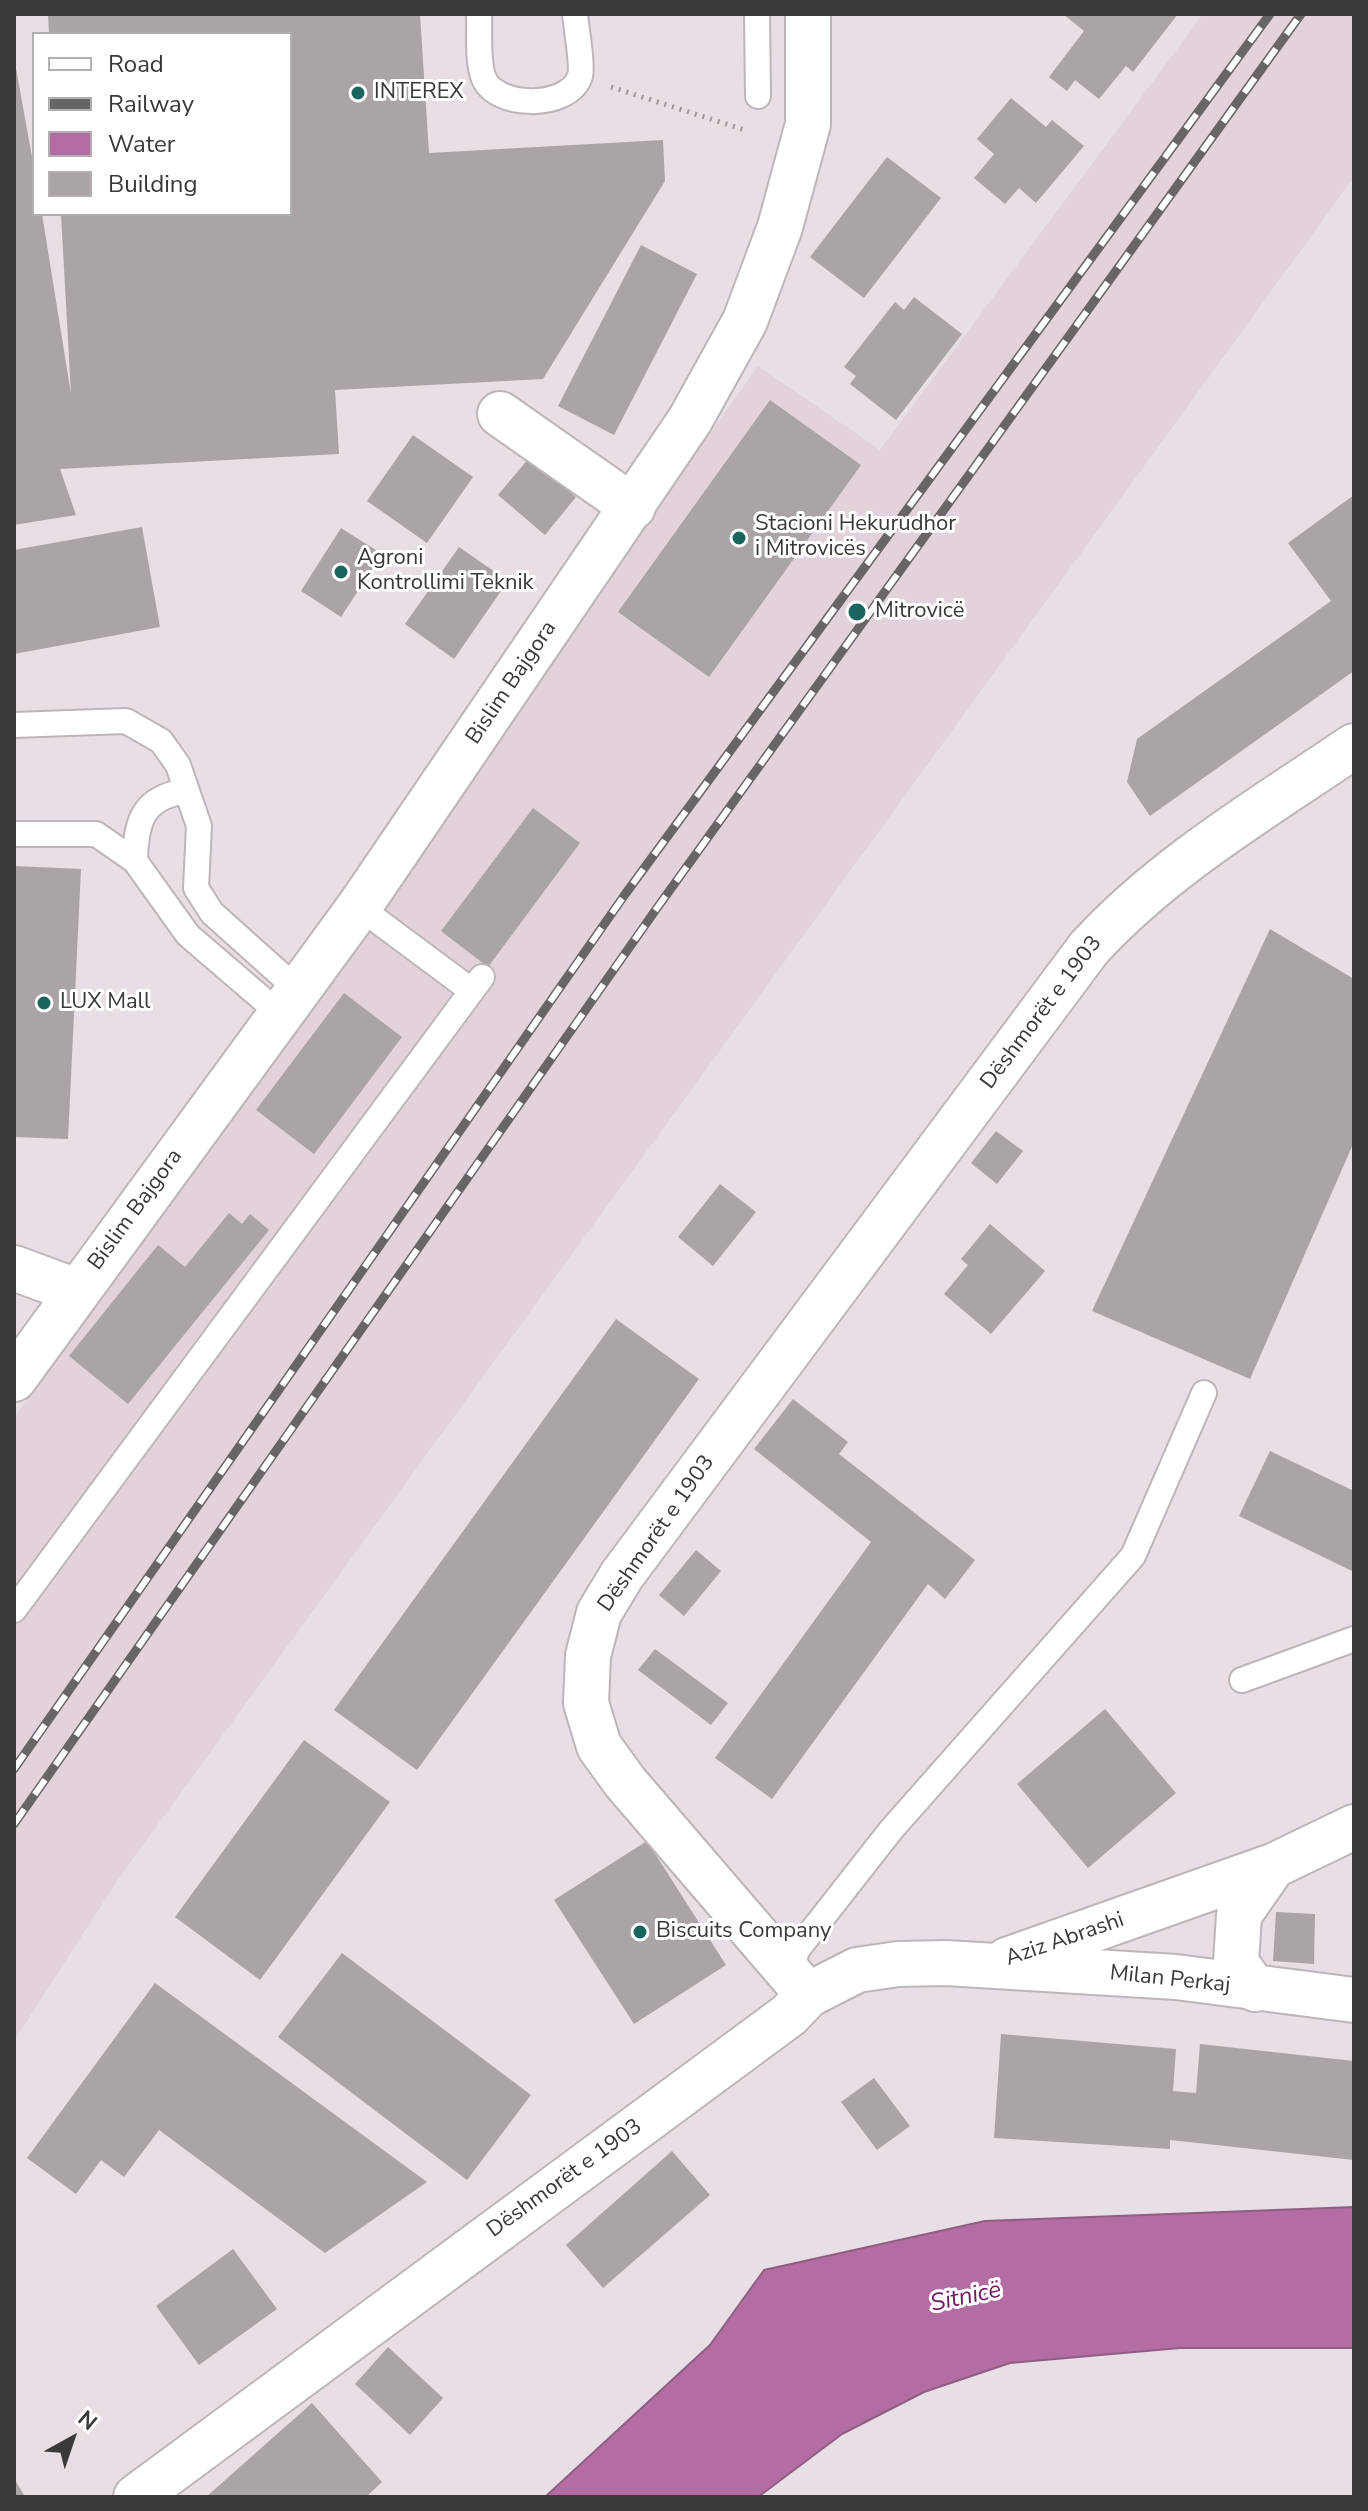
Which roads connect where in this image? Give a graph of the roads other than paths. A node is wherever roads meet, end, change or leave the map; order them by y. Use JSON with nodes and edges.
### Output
{"nodes":[{"id":1,"x":479,"y":14,"type":"edge"},
{"id":2,"x":575,"y":14,"type":"edge"},
{"id":3,"x":757,"y":14,"type":"edge"},
{"id":4,"x":808,"y":14,"type":"edge"},
{"id":5,"x":758,"y":96,"type":"dead end"},
{"id":6,"x":500,"y":414,"type":"dead end"},
{"id":7,"x":633,"y":507,"type":"junction"},
{"id":8,"x":14,"y":725,"type":"edge"},
{"id":9,"x":1354,"y":746,"type":"edge"},
{"id":10,"x":187,"y":791,"type":"junction"},
{"id":11,"x":14,"y":834,"type":"edge"},
{"id":12,"x":135,"y":861,"type":"junction"},
{"id":13,"x":359,"y":907,"type":"junction"},
{"id":14,"x":289,"y":1002,"type":"junction"},
{"id":15,"x":14,"y":1268,"type":"edge"},
{"id":16,"x":76,"y":1291,"type":"junction"},
{"id":17,"x":14,"y":1379,"type":"edge"},
{"id":18,"x":1204,"y":1393,"type":"dead end"},
{"id":19,"x":14,"y":1610,"type":"edge"},
{"id":20,"x":1354,"y":1639,"type":"edge"},
{"id":21,"x":1242,"y":1680,"type":"dead end"},
{"id":22,"x":1354,"y":1827,"type":"edge"},
{"id":23,"x":1273,"y":1866,"type":"junction"},
{"id":24,"x":986,"y":1968,"type":"junction"},
{"id":25,"x":799,"y":1985,"type":"junction"},
{"id":26,"x":1255,"y":1989,"type":"junction"},
{"id":27,"x":1354,"y":2000,"type":"edge"},
{"id":28,"x":136,"y":2497,"type":"edge"}],
"edges":[{"from":1,"to":2,"type":"lane"},
{"from":3,"to":5,"type":"lane"},
{"from":4,"to":7,"type":"street","name":"Bislim Bajgora"},
{"from":6,"to":7,"type":"street"},
{"from":7,"to":13,"type":"street","name":"Bislim Bajgora"},
{"from":8,"to":10,"type":"lane"},
{"from":9,"to":25,"type":"street","name":"Dëshmorët e 1903"},
{"from":10,"to":12,"type":"lane"},
{"from":10,"to":14,"type":"lane"},
{"from":11,"to":12,"type":"lane"},
{"from":12,"to":14,"type":"lane"},
{"from":13,"to":14,"type":"street","name":"Bislim Bajgora"},
{"from":13,"to":19,"type":"lane"},
{"from":14,"to":16,"type":"street","name":"Bislim Bajgora"},
{"from":15,"to":16,"type":"street","name":"Bislim Bajgora"},
{"from":16,"to":17,"type":"street","name":"Bislim Bajgora"},
{"from":18,"to":25,"type":"lane"},
{"from":20,"to":21,"type":"lane"},
{"from":22,"to":23,"type":"street","name":"Aziz Abrashi"},
{"from":23,"to":24,"type":"street","name":"Aziz Abrashi"},
{"from":23,"to":26,"type":"street","name":"Aziz Abrashi"},
{"from":24,"to":25,"type":"street","name":"Aziz Abrashi"},
{"from":24,"to":26,"type":"street","name":"Milan Perkaj"},
{"from":25,"to":28,"type":"street","name":"Dëshmorët e 1903"},
{"from":26,"to":27,"type":"street","name":"Milan Perkaj"}]}
